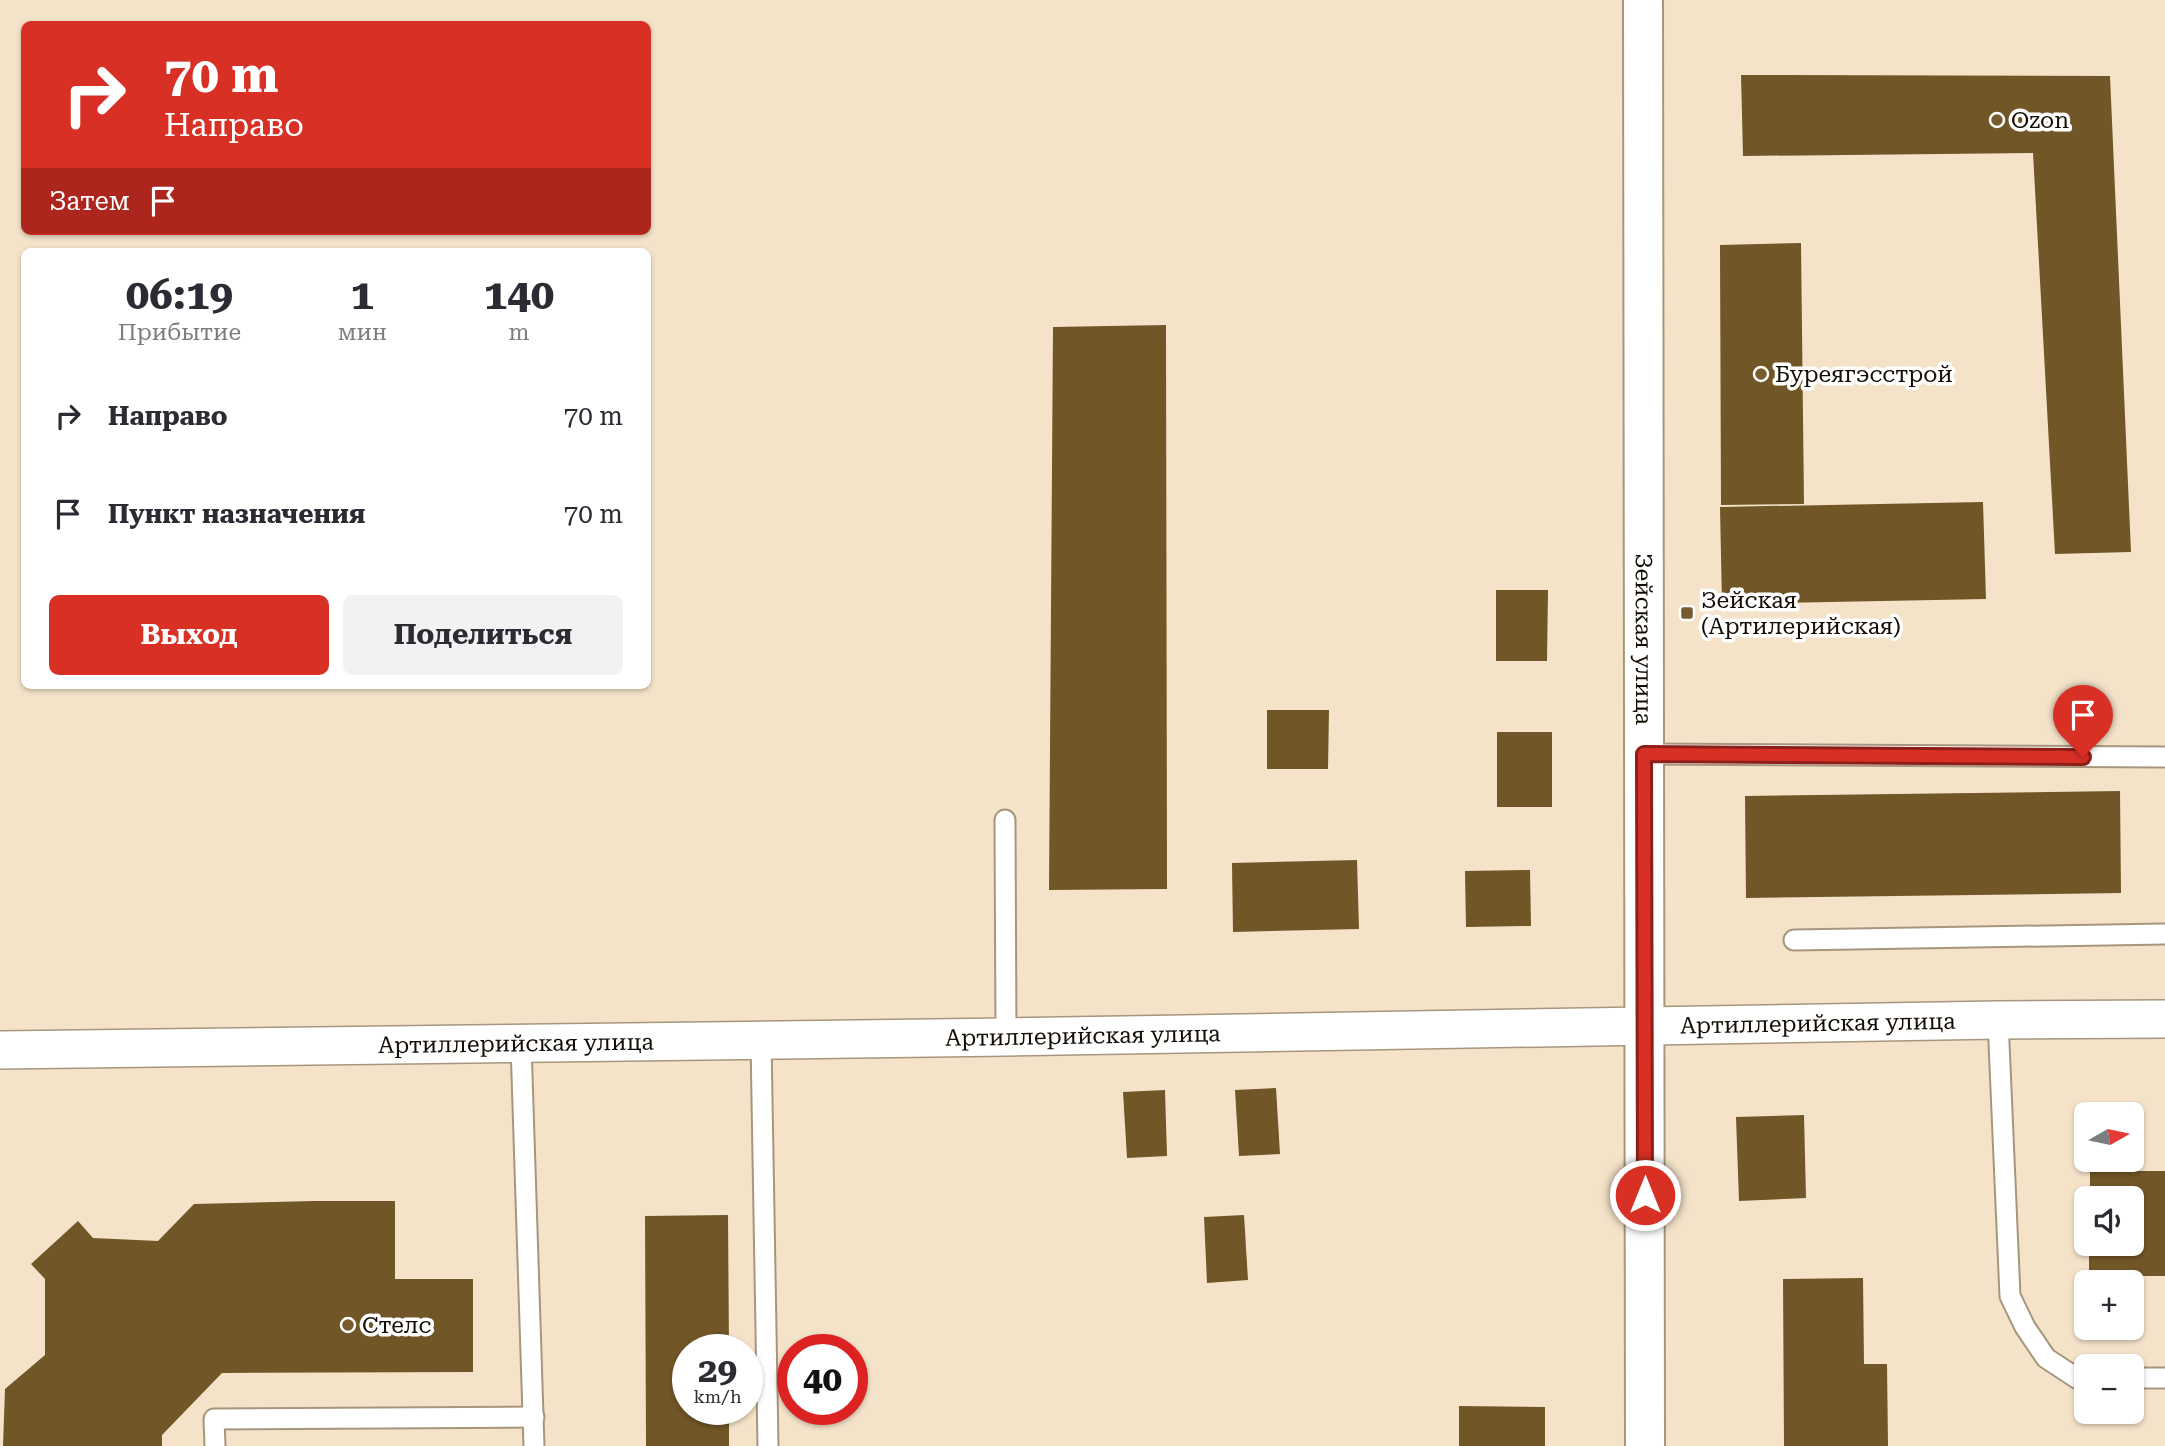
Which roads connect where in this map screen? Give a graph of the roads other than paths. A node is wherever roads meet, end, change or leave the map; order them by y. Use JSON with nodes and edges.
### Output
{"nodes":[{"id":1,"x":1643,"y":0,"type":"edge"},
{"id":2,"x":1644,"y":754,"type":"junction"},
{"id":3,"x":2165,"y":757,"type":"edge"},
{"id":4,"x":1004,"y":820,"type":"dead end"},
{"id":5,"x":2165,"y":934,"type":"edge"},
{"id":6,"x":1794,"y":940,"type":"dead end"},
{"id":7,"x":2165,"y":1019,"type":"edge"},
{"id":8,"x":1998,"y":1020,"type":"junction"},
{"id":9,"x":1645,"y":1027,"type":"junction"},
{"id":10,"x":1006,"y":1037,"type":"junction"},
{"id":11,"x":761,"y":1041,"type":"junction"},
{"id":12,"x":521,"y":1044,"type":"junction"},
{"id":13,"x":0,"y":1050,"type":"edge"},
{"id":14,"x":2074,"y":1376,"type":"edge"},
{"id":15,"x":2144,"y":1378,"type":"edge"},
{"id":16,"x":2165,"y":1378,"type":"edge"},
{"id":17,"x":534,"y":1418,"type":"junction"},
{"id":18,"x":215,"y":1446,"type":"edge"},
{"id":19,"x":534,"y":1446,"type":"edge"},
{"id":20,"x":768,"y":1446,"type":"edge"},
{"id":21,"x":1645,"y":1446,"type":"edge"}],
"edges":[{"from":1,"to":2,"type":"street","name":"Зейская улица"},
{"from":2,"to":3,"type":"lane"},
{"from":2,"to":9,"type":"street","name":"Зейская улица"},
{"from":4,"to":10,"type":"lane"},
{"from":5,"to":6,"type":"lane"},
{"from":7,"to":8,"type":"street","name":"Артиллерийская улица"},
{"from":8,"to":9,"type":"street","name":"Артиллерийская улица"},
{"from":8,"to":14,"type":"lane"},
{"from":9,"to":10,"type":"street","name":"Артиллерийская улица"},
{"from":9,"to":21,"type":"street","name":"Зейская улица"},
{"from":10,"to":11,"type":"street","name":"Артиллерийская улица"},
{"from":11,"to":12,"type":"street","name":"Артиллерийская улица"},
{"from":11,"to":20,"type":"lane"},
{"from":12,"to":13,"type":"street","name":"Артиллерийская улица"},
{"from":12,"to":17,"type":"lane"},
{"from":15,"to":16,"type":"lane"},
{"from":17,"to":18,"type":"lane"},
{"from":17,"to":19,"type":"lane"}]}
